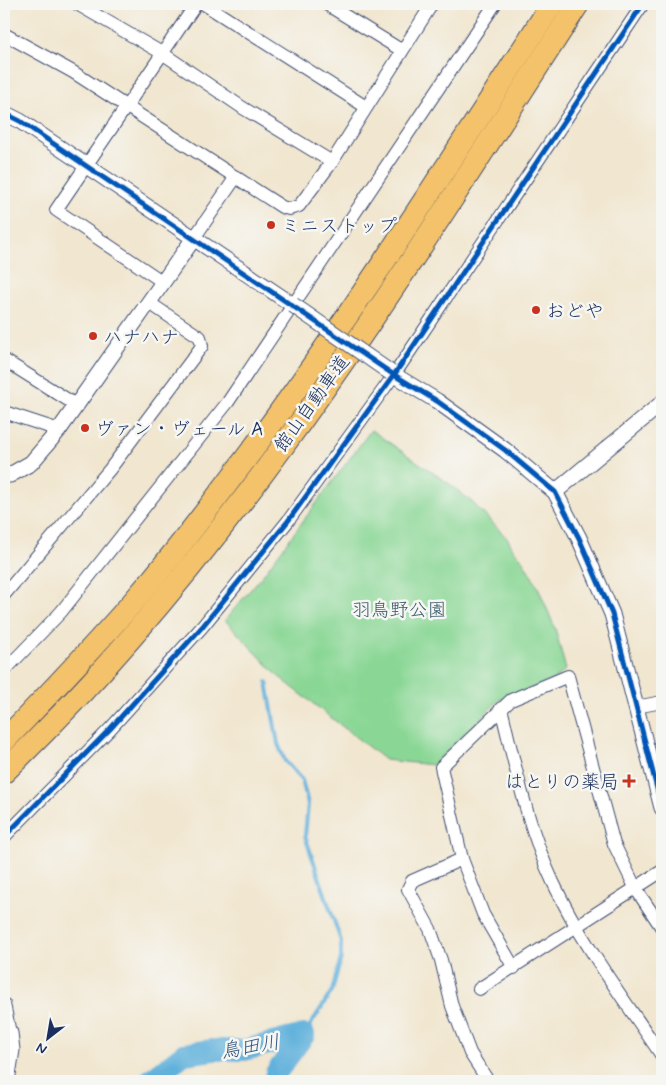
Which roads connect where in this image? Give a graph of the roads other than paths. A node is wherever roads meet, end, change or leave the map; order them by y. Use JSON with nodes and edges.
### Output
{"nodes":[{"id":1,"x":77,"y":4,"type":"edge"},
{"id":2,"x":196,"y":4,"type":"edge"},
{"id":3,"x":204,"y":4,"type":"edge"},
{"id":4,"x":326,"y":4,"type":"edge"},
{"id":5,"x":432,"y":4,"type":"edge"},
{"id":6,"x":495,"y":4,"type":"edge"},
{"id":7,"x":552,"y":4,"type":"edge"},
{"id":8,"x":578,"y":4,"type":"edge"},
{"id":9,"x":643,"y":4,"type":"edge"},
{"id":10,"x":4,"y":34,"type":"edge"},
{"id":11,"x":401,"y":50,"type":"junction"},
{"id":12,"x":162,"y":53,"type":"junction"},
{"id":13,"x":126,"y":106,"type":"junction"},
{"id":14,"x":366,"y":107,"type":"junction"},
{"id":15,"x":4,"y":113,"type":"edge"},
{"id":16,"x":332,"y":162,"type":"junction"},
{"id":17,"x":86,"y":165,"type":"junction"},
{"id":18,"x":236,"y":177,"type":"junction"},
{"id":19,"x":194,"y":238,"type":"junction"},
{"id":20,"x":163,"y":282,"type":"junction"},
{"id":21,"x":148,"y":302,"type":"junction"},
{"id":22,"x":294,"y":305,"type":"junction"},
{"id":23,"x":4,"y":360,"type":"edge"},
{"id":24,"x":394,"y":375,"type":"junction"},
{"id":25,"x":662,"y":403,"type":"edge"},
{"id":26,"x":76,"y":405,"type":"junction"},
{"id":27,"x":4,"y":412,"type":"edge"},
{"id":28,"x":58,"y":430,"type":"junction"},
{"id":29,"x":4,"y":475,"type":"edge"},
{"id":30,"x":555,"y":492,"type":"junction"},
{"id":31,"x":6,"y":589,"type":"edge"},
{"id":32,"x":4,"y":670,"type":"edge"},
{"id":33,"x":662,"y":702,"type":"edge"},
{"id":34,"x":636,"y":707,"type":"junction"},
{"id":35,"x":501,"y":708,"type":"junction"},
{"id":36,"x":4,"y":741,"type":"edge"},
{"id":37,"x":4,"y":772,"type":"edge"},
{"id":38,"x":662,"y":808,"type":"edge"},
{"id":39,"x":4,"y":837,"type":"edge"},
{"id":40,"x":462,"y":859,"type":"junction"},
{"id":41,"x":662,"y":871,"type":"edge"},
{"id":42,"x":636,"y":888,"type":"junction"},
{"id":43,"x":576,"y":928,"type":"junction"},
{"id":44,"x":662,"y":928,"type":"edge"},
{"id":45,"x":514,"y":968,"type":"junction"},
{"id":46,"x":479,"y":989,"type":"dead end"},
{"id":47,"x":4,"y":1004,"type":"edge"},
{"id":48,"x":7,"y":1027,"type":"edge"},
{"id":49,"x":662,"y":1056,"type":"edge"},
{"id":50,"x":7,"y":1081,"type":"edge"},
{"id":51,"x":488,"y":1081,"type":"edge"}],
"edges":[{"from":1,"to":12,"type":"street"},
{"from":2,"to":12,"type":"street"},
{"from":3,"to":14,"type":"street"},
{"from":4,"to":11,"type":"street"},
{"from":5,"to":11,"type":"street"},
{"from":6,"to":22,"type":"street"},
{"from":7,"to":36,"type":"highway","name":"館山自動車道"},
{"from":8,"to":37,"type":"highway","name":"館山自動車道"},
{"from":9,"to":24,"type":"street"},
{"from":10,"to":13,"type":"street"},
{"from":11,"to":14,"type":"street"},
{"from":12,"to":13,"type":"street"},
{"from":12,"to":16,"type":"street"},
{"from":13,"to":17,"type":"street"},
{"from":13,"to":18,"type":"street"},
{"from":14,"to":16,"type":"street"},
{"from":15,"to":17,"type":"street"},
{"from":16,"to":18,"type":"street"},
{"from":17,"to":19,"type":"street"},
{"from":17,"to":20,"type":"street"},
{"from":18,"to":19,"type":"street"},
{"from":19,"to":20,"type":"street"},
{"from":19,"to":22,"type":"street"},
{"from":20,"to":21,"type":"street"},
{"from":21,"to":26,"type":"street"},
{"from":21,"to":31,"type":"street"},
{"from":22,"to":24,"type":"street","bridge":true},
{"from":22,"to":32,"type":"street"},
{"from":23,"to":26,"type":"street"},
{"from":24,"to":30,"type":"street"},
{"from":24,"to":39,"type":"street"},
{"from":25,"to":30,"type":"street"},
{"from":26,"to":28,"type":"street"},
{"from":27,"to":28,"type":"street"},
{"from":28,"to":29,"type":"street"},
{"from":30,"to":34,"type":"street"},
{"from":33,"to":34,"type":"street"},
{"from":34,"to":38,"type":"street"},
{"from":35,"to":40,"type":"street"},
{"from":35,"to":42,"type":"street"},
{"from":35,"to":43,"type":"street"},
{"from":40,"to":45,"type":"street"},
{"from":40,"to":51,"type":"street"},
{"from":41,"to":42,"type":"street"},
{"from":42,"to":43,"type":"street"},
{"from":42,"to":44,"type":"street"},
{"from":43,"to":45,"type":"street"},
{"from":43,"to":49,"type":"street"},
{"from":45,"to":46,"type":"street"},
{"from":47,"to":48,"type":"street"},
{"from":48,"to":50,"type":"street"}]}
